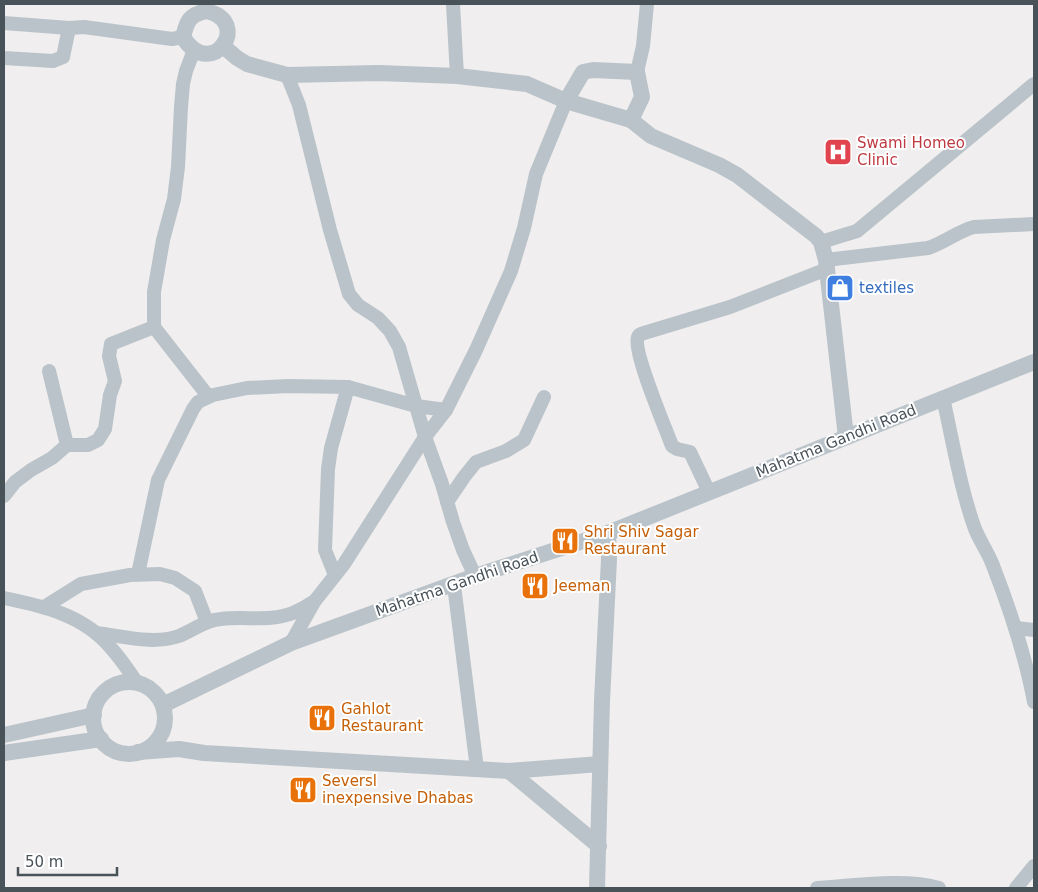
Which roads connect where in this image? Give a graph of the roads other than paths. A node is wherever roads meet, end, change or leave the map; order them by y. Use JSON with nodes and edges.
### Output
{"nodes":[{"id":1,"x":453,"y":4,"type":"edge"},
{"id":2,"x":647,"y":4,"type":"edge"},
{"id":3,"x":205,"y":7,"type":"edge"},
{"id":4,"x":4,"y":22,"type":"edge"},
{"id":5,"x":69,"y":28,"type":"junction"},
{"id":6,"x":184,"y":37,"type":"junction"},
{"id":7,"x":223,"y":46,"type":"junction"},
{"id":8,"x":194,"y":50,"type":"junction"},
{"id":9,"x":4,"y":58,"type":"edge"},
{"id":10,"x":637,"y":72,"type":"junction"},
{"id":11,"x":288,"y":75,"type":"junction"},
{"id":12,"x":457,"y":76,"type":"junction"},
{"id":13,"x":1034,"y":84,"type":"edge"},
{"id":14,"x":566,"y":102,"type":"junction"},
{"id":15,"x":631,"y":120,"type":"junction"},
{"id":16,"x":1034,"y":224,"type":"edge"},
{"id":17,"x":821,"y":242,"type":"junction"},
{"id":18,"x":826,"y":265,"type":"junction"},
{"id":19,"x":154,"y":326,"type":"junction"},
{"id":20,"x":1034,"y":362,"type":"edge"},
{"id":21,"x":49,"y":371,"type":"dead end"},
{"id":22,"x":348,"y":387,"type":"junction"},
{"id":23,"x":208,"y":396,"type":"junction"},
{"id":24,"x":544,"y":397,"type":"dead end"},
{"id":25,"x":943,"y":398,"type":"junction"},
{"id":26,"x":416,"y":406,"type":"junction"},
{"id":27,"x":446,"y":410,"type":"junction"},
{"id":28,"x":425,"y":437,"type":"junction"},
{"id":29,"x":846,"y":438,"type":"junction"},
{"id":30,"x":67,"y":445,"type":"junction"},
{"id":31,"x":709,"y":492,"type":"junction"},
{"id":32,"x":4,"y":496,"type":"edge"},
{"id":33,"x":447,"y":502,"type":"junction"},
{"id":34,"x":608,"y":532,"type":"junction"},
{"id":35,"x":138,"y":574,"type":"junction"},
{"id":36,"x":335,"y":575,"type":"junction"},
{"id":37,"x":475,"y":576,"type":"junction"},
{"id":38,"x":454,"y":585,"type":"junction"},
{"id":39,"x":4,"y":598,"type":"edge"},
{"id":40,"x":314,"y":602,"type":"junction"},
{"id":41,"x":46,"y":606,"type":"junction"},
{"id":42,"x":207,"y":622,"type":"junction"},
{"id":43,"x":1016,"y":628,"type":"junction"},
{"id":44,"x":1034,"y":630,"type":"edge"},
{"id":45,"x":96,"y":633,"type":"junction"},
{"id":46,"x":291,"y":644,"type":"junction"},
{"id":47,"x":1032,"y":675,"type":"edge"},
{"id":48,"x":137,"y":683,"type":"junction"},
{"id":49,"x":1034,"y":702,"type":"edge"},
{"id":50,"x":163,"y":705,"type":"junction"},
{"id":51,"x":94,"y":714,"type":"junction"},
{"id":52,"x":4,"y":735,"type":"edge"},
{"id":53,"x":100,"y":739,"type":"junction"},
{"id":54,"x":138,"y":752,"type":"junction"},
{"id":55,"x":4,"y":753,"type":"edge"},
{"id":56,"x":600,"y":764,"type":"junction"},
{"id":57,"x":477,"y":769,"type":"junction"},
{"id":58,"x":509,"y":771,"type":"junction"},
{"id":59,"x":599,"y":846,"type":"junction"},
{"id":60,"x":1034,"y":866,"type":"edge"},
{"id":61,"x":597,"y":888,"type":"edge"},
{"id":62,"x":817,"y":888,"type":"edge"},
{"id":63,"x":939,"y":888,"type":"edge"},
{"id":64,"x":1016,"y":888,"type":"edge"}],
"edges":[{"from":1,"to":12,"type":"street"},
{"from":2,"to":10,"type":"street"},
{"from":3,"to":6,"type":"street"},
{"from":3,"to":7,"type":"street"},
{"from":4,"to":5,"type":"street"},
{"from":5,"to":6,"type":"street"},
{"from":5,"to":9,"type":"street"},
{"from":6,"to":8,"type":"street"},
{"from":7,"to":8,"type":"street"},
{"from":7,"to":11,"type":"street"},
{"from":8,"to":19,"type":"street"},
{"from":10,"to":14,"type":"street"},
{"from":10,"to":15,"type":"street"},
{"from":11,"to":12,"type":"street"},
{"from":11,"to":26,"type":"street"},
{"from":12,"to":14,"type":"street"},
{"from":13,"to":17,"type":"street"},
{"from":14,"to":15,"type":"street"},
{"from":14,"to":27,"type":"street"},
{"from":15,"to":17,"type":"street"},
{"from":16,"to":18,"type":"street"},
{"from":17,"to":18,"type":"street"},
{"from":18,"to":29,"type":"street"},
{"from":18,"to":31,"type":"street"},
{"from":19,"to":23,"type":"street"},
{"from":19,"to":30,"type":"street"},
{"from":20,"to":25,"type":"street","name":"Mahatma Gandhi Road"},
{"from":21,"to":30,"type":"street"},
{"from":22,"to":23,"type":"street"},
{"from":22,"to":26,"type":"street"},
{"from":22,"to":36,"type":"street"},
{"from":23,"to":35,"type":"street"},
{"from":24,"to":33,"type":"street"},
{"from":25,"to":29,"type":"street","name":"Mahatma Gandhi Road"},
{"from":25,"to":43,"type":"street"},
{"from":26,"to":27,"type":"street"},
{"from":26,"to":28,"type":"street"},
{"from":27,"to":28,"type":"street"},
{"from":28,"to":33,"type":"street"},
{"from":28,"to":36,"type":"street"},
{"from":29,"to":31,"type":"street","name":"Mahatma Gandhi Road"},
{"from":30,"to":32,"type":"street"},
{"from":31,"to":34,"type":"street","name":"Mahatma Gandhi Road"},
{"from":33,"to":37,"type":"street"},
{"from":34,"to":37,"type":"street","name":"Mahatma Gandhi Road"},
{"from":34,"to":56,"type":"street"},
{"from":35,"to":41,"type":"street"},
{"from":35,"to":42,"type":"street"},
{"from":36,"to":40,"type":"street"},
{"from":37,"to":38,"type":"street","name":"Mahatma Gandhi Road"},
{"from":38,"to":46,"type":"street","name":"Mahatma Gandhi Road"},
{"from":38,"to":57,"type":"street"},
{"from":39,"to":41,"type":"street"},
{"from":40,"to":42,"type":"street"},
{"from":40,"to":46,"type":"street"},
{"from":41,"to":45,"type":"street"},
{"from":42,"to":45,"type":"street"},
{"from":43,"to":44,"type":"street"},
{"from":43,"to":47,"type":"street"},
{"from":45,"to":48,"type":"street"},
{"from":46,"to":50,"type":"street","name":"Mahatma Gandhi Road"},
{"from":47,"to":49,"type":"street"},
{"from":48,"to":50,"type":"street"},
{"from":48,"to":51,"type":"street"},
{"from":50,"to":54,"type":"street"},
{"from":51,"to":52,"type":"street"},
{"from":51,"to":53,"type":"street"},
{"from":53,"to":54,"type":"street"},
{"from":53,"to":55,"type":"street"},
{"from":54,"to":57,"type":"street"},
{"from":56,"to":58,"type":"street"},
{"from":56,"to":59,"type":"street"},
{"from":57,"to":58,"type":"street"},
{"from":58,"to":59,"type":"street"},
{"from":59,"to":61,"type":"street"},
{"from":60,"to":64,"type":"street"},
{"from":62,"to":63,"type":"street"}]}
